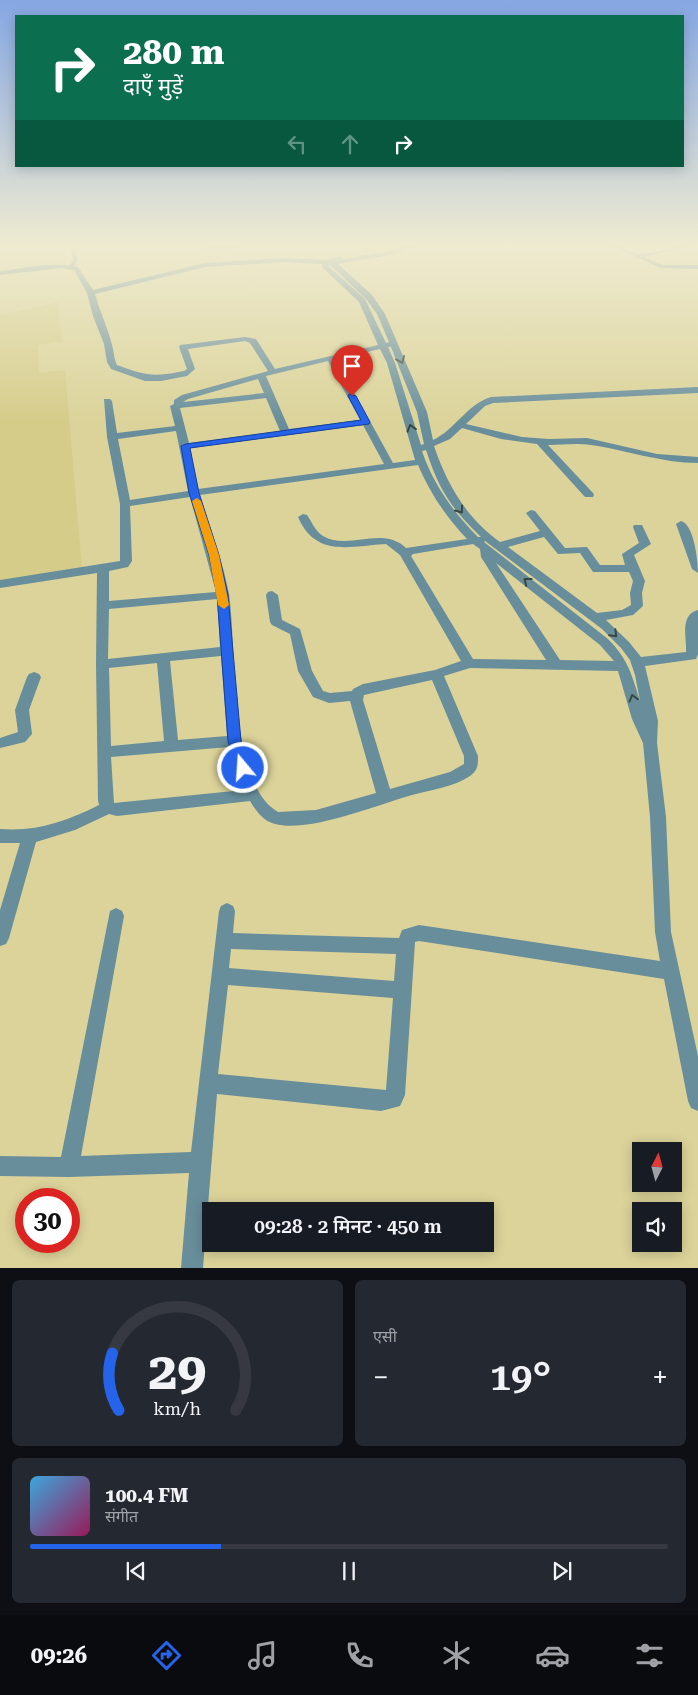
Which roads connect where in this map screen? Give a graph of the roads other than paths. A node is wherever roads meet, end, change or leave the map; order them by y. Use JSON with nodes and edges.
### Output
{"nodes":[{"id":1,"x":93,"y":304,"type":"edge"},
{"id":2,"x":375,"y":304,"type":"edge"},
{"id":3,"x":389,"y":344,"type":"junction"},
{"id":4,"x":331,"y":358,"type":"junction"},
{"id":5,"x":271,"y":369,"type":"junction"},
{"id":6,"x":261,"y":375,"type":"junction"},
{"id":7,"x":698,"y":390,"type":"edge"},
{"id":8,"x":269,"y":394,"type":"junction"},
{"id":9,"x":417,"y":399,"type":"junction"},
{"id":10,"x":107,"y":401,"type":"dead end"},
{"id":11,"x":402,"y":401,"type":"junction"},
{"id":12,"x":175,"y":406,"type":"junction"},
{"id":13,"x":366,"y":422,"type":"junction"},
{"id":14,"x":460,"y":425,"type":"junction"},
{"id":15,"x":180,"y":428,"type":"junction"},
{"id":16,"x":286,"y":434,"type":"junction"},
{"id":17,"x":112,"y":437,"type":"junction"},
{"id":18,"x":540,"y":442,"type":"junction"},
{"id":19,"x":186,"y":446,"type":"junction"},
{"id":20,"x":429,"y":446,"type":"junction"},
{"id":21,"x":417,"y":450,"type":"junction"},
{"id":22,"x":698,"y":460,"type":"edge"},
{"id":23,"x":421,"y":462,"type":"junction"},
{"id":24,"x":390,"y":466,"type":"junction"},
{"id":25,"x":194,"y":493,"type":"junction"},
{"id":26,"x":589,"y":495,"type":"dead end"},
{"id":27,"x":125,"y":504,"type":"junction"},
{"id":28,"x":531,"y":513,"type":"dead end"},
{"id":29,"x":303,"y":517,"type":"dead end"},
{"id":30,"x":681,"y":524,"type":"dead end"},
{"id":31,"x":638,"y":527,"type":"dead end"},
{"id":32,"x":546,"y":533,"type":"junction"},
{"id":33,"x":482,"y":542,"type":"junction"},
{"id":34,"x":498,"y":546,"type":"junction"},
{"id":35,"x":405,"y":554,"type":"junction"},
{"id":36,"x":103,"y":568,"type":"junction"},
{"id":37,"x":633,"y":568,"type":"junction"},
{"id":38,"x":698,"y":569,"type":"edge"},
{"id":39,"x":0,"y":584,"type":"edge"},
{"id":40,"x":223,"y":595,"type":"junction"},
{"id":41,"x":272,"y":596,"type":"dead end"},
{"id":42,"x":102,"y":606,"type":"junction"},
{"id":43,"x":698,"y":614,"type":"edge"},
{"id":44,"x":594,"y":617,"type":"junction"},
{"id":45,"x":227,"y":651,"type":"junction"},
{"id":46,"x":163,"y":658,"type":"junction"},
{"id":47,"x":694,"y":660,"type":"edge"},
{"id":48,"x":637,"y":662,"type":"junction"},
{"id":49,"x":468,"y":663,"type":"junction"},
{"id":50,"x":102,"y":664,"type":"junction"},
{"id":51,"x":556,"y":665,"type":"junction"},
{"id":52,"x":624,"y":666,"type":"junction"},
{"id":53,"x":436,"y":674,"type":"junction"},
{"id":54,"x":34,"y":677,"type":"dead end"},
{"id":55,"x":356,"y":696,"type":"junction"},
{"id":56,"x":234,"y":741,"type":"junction"},
{"id":57,"x":0,"y":743,"type":"edge"},
{"id":58,"x":650,"y":743,"type":"junction"},
{"id":59,"x":172,"y":746,"type":"junction"},
{"id":60,"x":103,"y":752,"type":"junction"},
{"id":61,"x":254,"y":794,"type":"junction"},
{"id":62,"x":385,"y":798,"type":"junction"},
{"id":63,"x":108,"y":808,"type":"junction"},
{"id":64,"x":0,"y":836,"type":"edge"},
{"id":65,"x":30,"y":837,"type":"junction"},
{"id":66,"x":226,"y":911,"type":"dead end"},
{"id":67,"x":116,"y":916,"type":"dead end"},
{"id":68,"x":0,"y":938,"type":"edge"},
{"id":69,"x":224,"y":941,"type":"junction"},
{"id":70,"x":405,"y":946,"type":"junction"},
{"id":71,"x":669,"y":971,"type":"junction"},
{"id":72,"x":218,"y":976,"type":"junction"},
{"id":73,"x":403,"y":990,"type":"junction"},
{"id":74,"x":208,"y":1083,"type":"junction"},
{"id":75,"x":698,"y":1101,"type":"edge"},
{"id":76,"x":200,"y":1162,"type":"junction"},
{"id":77,"x":0,"y":1166,"type":"edge"},
{"id":78,"x":69,"y":1166,"type":"junction"},
{"id":79,"x":192,"y":1268,"type":"edge"}],
"edges":[{"from":1,"to":5,"type":"street"},
{"from":2,"to":3,"type":"street"},
{"from":3,"to":4,"type":"street"},
{"from":3,"to":9,"type":"street","one_way":true},
{"from":3,"to":11,"type":"street"},
{"from":4,"to":5,"type":"street"},
{"from":4,"to":13,"type":"street"},
{"from":5,"to":6,"type":"street"},
{"from":6,"to":8,"type":"street"},
{"from":6,"to":12,"type":"street"},
{"from":7,"to":14,"type":"street"},
{"from":8,"to":12,"type":"street"},
{"from":8,"to":16,"type":"street"},
{"from":9,"to":11,"type":"street"},
{"from":9,"to":20,"type":"street"},
{"from":10,"to":17,"type":"street"},
{"from":21,"to":11,"type":"street","one_way":true},
{"from":12,"to":15,"type":"street"},
{"from":13,"to":16,"type":"street"},
{"from":13,"to":24,"type":"street"},
{"from":14,"to":18,"type":"street"},
{"from":14,"to":20,"type":"street"},
{"from":15,"to":17,"type":"street"},
{"from":15,"to":19,"type":"street"},
{"from":16,"to":19,"type":"street"},
{"from":17,"to":27,"type":"street"},
{"from":18,"to":22,"type":"street"},
{"from":18,"to":26,"type":"street"},
{"from":19,"to":25,"type":"street"},
{"from":20,"to":21,"type":"street"},
{"from":20,"to":33,"type":"street","one_way":true},
{"from":21,"to":23,"type":"street"},
{"from":23,"to":24,"type":"street"},
{"from":23,"to":33,"type":"street"},
{"from":24,"to":25,"type":"street"},
{"from":25,"to":27,"type":"street"},
{"from":25,"to":40,"type":"street"},
{"from":27,"to":36,"type":"street"},
{"from":28,"to":32,"type":"street"},
{"from":29,"to":35,"type":"street"},
{"from":30,"to":38,"type":"street"},
{"from":31,"to":37,"type":"street"},
{"from":32,"to":34,"type":"street"},
{"from":32,"to":37,"type":"street"},
{"from":33,"to":34,"type":"street"},
{"from":33,"to":35,"type":"street"},
{"from":33,"to":51,"type":"street"},
{"from":52,"to":33,"type":"street","one_way":true},
{"from":34,"to":44,"type":"street"},
{"from":35,"to":49,"type":"street"},
{"from":36,"to":39,"type":"street"},
{"from":36,"to":42,"type":"street"},
{"from":37,"to":44,"type":"street"},
{"from":40,"to":42,"type":"street"},
{"from":40,"to":45,"type":"street"},
{"from":41,"to":55,"type":"street"},
{"from":42,"to":50,"type":"street"},
{"from":43,"to":47,"type":"street"},
{"from":44,"to":48,"type":"street","one_way":true},
{"from":45,"to":46,"type":"street"},
{"from":45,"to":56,"type":"street"},
{"from":46,"to":50,"type":"street"},
{"from":46,"to":59,"type":"street"},
{"from":47,"to":48,"type":"street"},
{"from":48,"to":58,"type":"street"},
{"from":49,"to":51,"type":"street"},
{"from":49,"to":53,"type":"street"},
{"from":50,"to":60,"type":"street"},
{"from":51,"to":52,"type":"street"},
{"from":58,"to":52,"type":"street","one_way":true},
{"from":53,"to":55,"type":"street"},
{"from":53,"to":62,"type":"street"},
{"from":54,"to":57,"type":"street"},
{"from":55,"to":62,"type":"street"},
{"from":56,"to":59,"type":"street"},
{"from":56,"to":61,"type":"street"},
{"from":58,"to":71,"type":"street"},
{"from":59,"to":60,"type":"street"},
{"from":60,"to":63,"type":"street"},
{"from":61,"to":62,"type":"street"},
{"from":61,"to":63,"type":"street"},
{"from":63,"to":65,"type":"street"},
{"from":64,"to":65,"type":"street"},
{"from":65,"to":68,"type":"street"},
{"from":66,"to":69,"type":"street"},
{"from":67,"to":78,"type":"street"},
{"from":69,"to":70,"type":"street"},
{"from":69,"to":72,"type":"street"},
{"from":70,"to":71,"type":"street"},
{"from":70,"to":73,"type":"street"},
{"from":71,"to":75,"type":"street"},
{"from":72,"to":73,"type":"street"},
{"from":72,"to":74,"type":"street"},
{"from":73,"to":74,"type":"street"},
{"from":74,"to":76,"type":"street"},
{"from":76,"to":78,"type":"street"},
{"from":76,"to":79,"type":"street"},
{"from":77,"to":78,"type":"street"}]}
